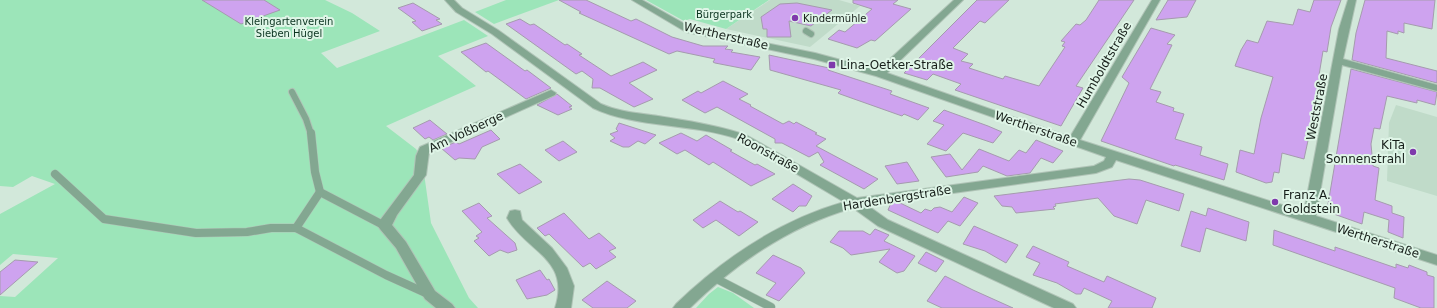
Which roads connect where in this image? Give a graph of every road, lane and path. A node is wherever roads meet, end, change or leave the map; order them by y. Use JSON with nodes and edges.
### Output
{"nodes":[{"id":1,"x":449,"y":0,"type":"edge"},
{"id":2,"x":636,"y":0,"type":"edge"},
{"id":3,"x":959,"y":0,"type":"edge"},
{"id":4,"x":1156,"y":0,"type":"edge"},
{"id":5,"x":1352,"y":0,"type":"edge"},
{"id":6,"x":1338,"y":61,"type":"junction"},
{"id":7,"x":880,"y":74,"type":"junction"},
{"id":8,"x":1437,"y":88,"type":"edge"},
{"id":9,"x":292,"y":92,"type":"dead end"},
{"id":10,"x":551,"y":94,"type":"dead end"},
{"id":11,"x":1073,"y":142,"type":"junction"},
{"id":12,"x":1113,"y":156,"type":"junction"},
{"id":13,"x":55,"y":174,"type":"dead end"},
{"id":14,"x":320,"y":192,"type":"junction"},
{"id":15,"x":854,"y":203,"type":"junction"},
{"id":16,"x":515,"y":214,"type":"dead end"},
{"id":17,"x":1309,"y":219,"type":"junction"},
{"id":18,"x":385,"y":226,"type":"junction"},
{"id":19,"x":296,"y":228,"type":"junction"},
{"id":20,"x":1437,"y":260,"type":"edge"},
{"id":21,"x":713,"y":277,"type":"junction"},
{"id":22,"x":430,"y":294,"type":"junction"},
{"id":23,"x":771,"y":307,"type":"dead end"},
{"id":24,"x":447,"y":308,"type":"edge"},
{"id":25,"x":563,"y":308,"type":"edge"},
{"id":26,"x":681,"y":308,"type":"edge"},
{"id":27,"x":1068,"y":308,"type":"edge"}],
"edges":[{"from":1,"to":15,"type":"street","name":"Roonstraße"},
{"from":2,"to":7,"type":"street","name":"Wertherstraße"},
{"from":3,"to":7,"type":"street"},
{"from":4,"to":11,"type":"street","name":"Humboldtstraße"},
{"from":5,"to":6,"type":"street","name":"Weststraße"},
{"from":6,"to":8,"type":"street"},
{"from":6,"to":17,"type":"street","name":"Weststraße"},
{"from":7,"to":11,"type":"street","name":"Wertherstraße"},
{"from":9,"to":14,"type":"lane"},
{"from":10,"to":18,"type":"street","name":"Am Voßberge"},
{"from":11,"to":12,"type":"street","name":"Wertherstraße"},
{"from":12,"to":15,"type":"street","name":"Hardenbergstraße"},
{"from":12,"to":17,"type":"street","name":"Wertherstraße"},
{"from":13,"to":19,"type":"lane"},
{"from":14,"to":18,"type":"lane"},
{"from":14,"to":19,"type":"lane"},
{"from":15,"to":21,"type":"street","name":"Hardenbergstraße"},
{"from":15,"to":27,"type":"street","name":"Roonstraße"},
{"from":16,"to":25,"type":"street"},
{"from":17,"to":20,"type":"street","name":"Wertherstraße"},
{"from":18,"to":22,"type":"street"},
{"from":19,"to":22,"type":"lane"},
{"from":21,"to":23,"type":"lane"},
{"from":21,"to":26,"type":"street","name":"Hardenbergstraße"},
{"from":22,"to":24,"type":"street"}]}
